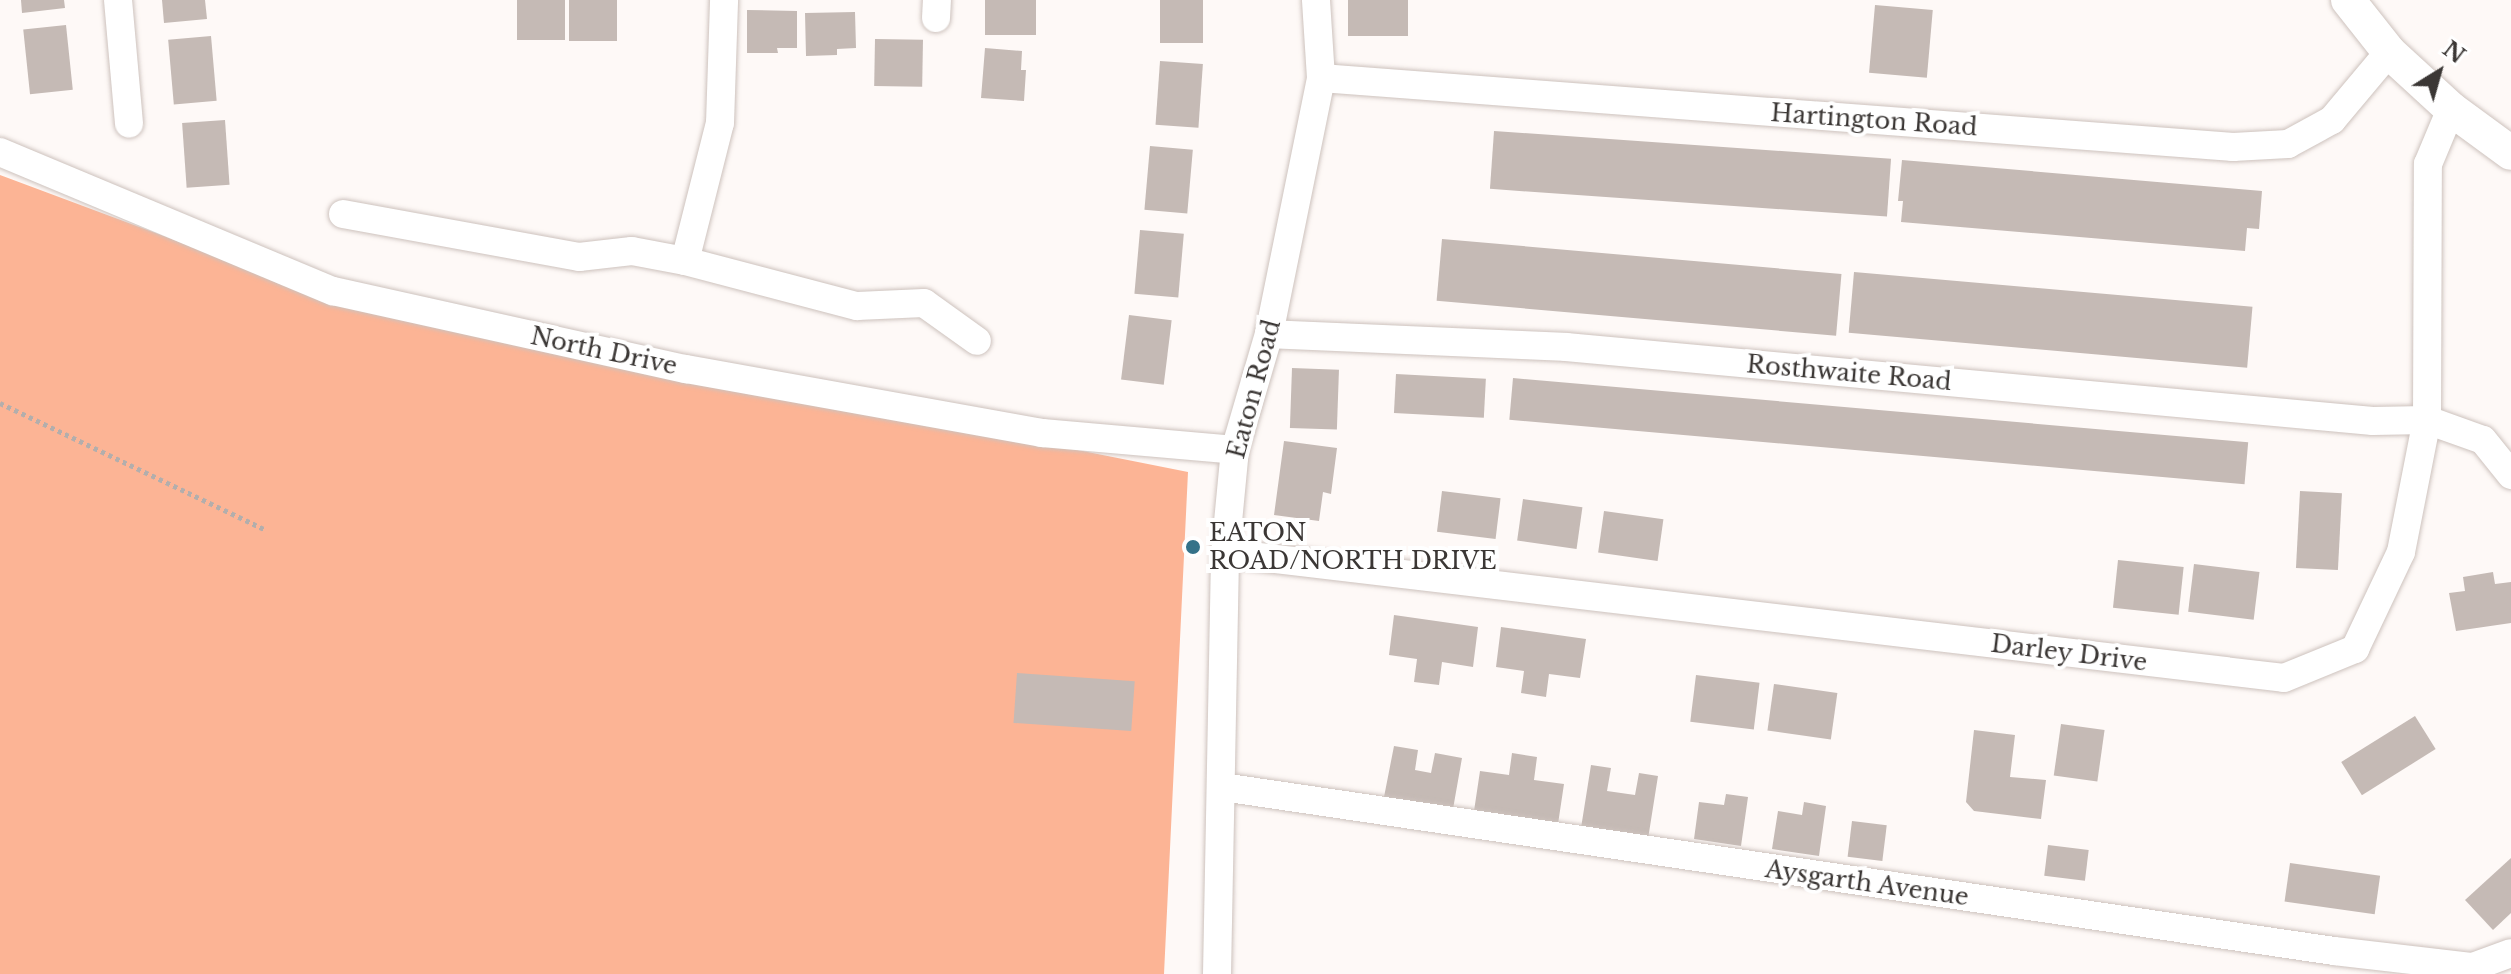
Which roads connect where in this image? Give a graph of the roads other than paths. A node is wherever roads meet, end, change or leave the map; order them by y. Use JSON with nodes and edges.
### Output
{"nodes":[{"id":1,"x":118,"y":0,"type":"edge"},
{"id":2,"x":724,"y":0,"type":"edge"},
{"id":3,"x":1316,"y":0,"type":"edge"},
{"id":4,"x":2348,"y":0,"type":"edge"},
{"id":5,"x":2389,"y":52,"type":"junction"},
{"id":6,"x":1321,"y":78,"type":"junction"},
{"id":7,"x":2451,"y":109,"type":"junction"},
{"id":8,"x":129,"y":124,"type":"dead end"},
{"id":9,"x":0,"y":152,"type":"edge"},
{"id":10,"x":2511,"y":153,"type":"edge"},
{"id":11,"x":343,"y":214,"type":"dead end"},
{"id":12,"x":685,"y":261,"type":"junction"},
{"id":13,"x":1269,"y":334,"type":"junction"},
{"id":14,"x":977,"y":341,"type":"dead end"},
{"id":15,"x":2427,"y":420,"type":"junction"},
{"id":16,"x":1235,"y":450,"type":"junction"},
{"id":17,"x":2511,"y":475,"type":"edge"},
{"id":18,"x":1225,"y":553,"type":"junction"},
{"id":19,"x":1222,"y":787,"type":"junction"},
{"id":20,"x":2511,"y":953,"type":"edge"},
{"id":21,"x":1217,"y":974,"type":"edge"}],
"edges":[{"from":1,"to":8,"type":"street"},
{"from":2,"to":12,"type":"street"},
{"from":3,"to":6,"type":"street","name":"Eaton Road"},
{"from":4,"to":5,"type":"street"},
{"from":5,"to":6,"type":"street","name":"Hartington Road"},
{"from":5,"to":7,"type":"street"},
{"from":6,"to":13,"type":"street","name":"Eaton Road"},
{"from":7,"to":10,"type":"street"},
{"from":7,"to":15,"type":"street","name":"Darley Drive"},
{"from":9,"to":16,"type":"street","name":"North Drive"},
{"from":11,"to":12,"type":"street"},
{"from":12,"to":14,"type":"street"},
{"from":13,"to":15,"type":"street","name":"Rosthwaite Road"},
{"from":13,"to":16,"type":"street","name":"Eaton Road"},
{"from":15,"to":17,"type":"street"},
{"from":15,"to":18,"type":"street","name":"Darley Drive"},
{"from":16,"to":18,"type":"street","name":"Eaton Road"},
{"from":18,"to":19,"type":"street","name":"Eaton Road"},
{"from":19,"to":20,"type":"street","name":"Aysgarth Avenue"},
{"from":19,"to":21,"type":"street","name":"Eaton Road"}]}
